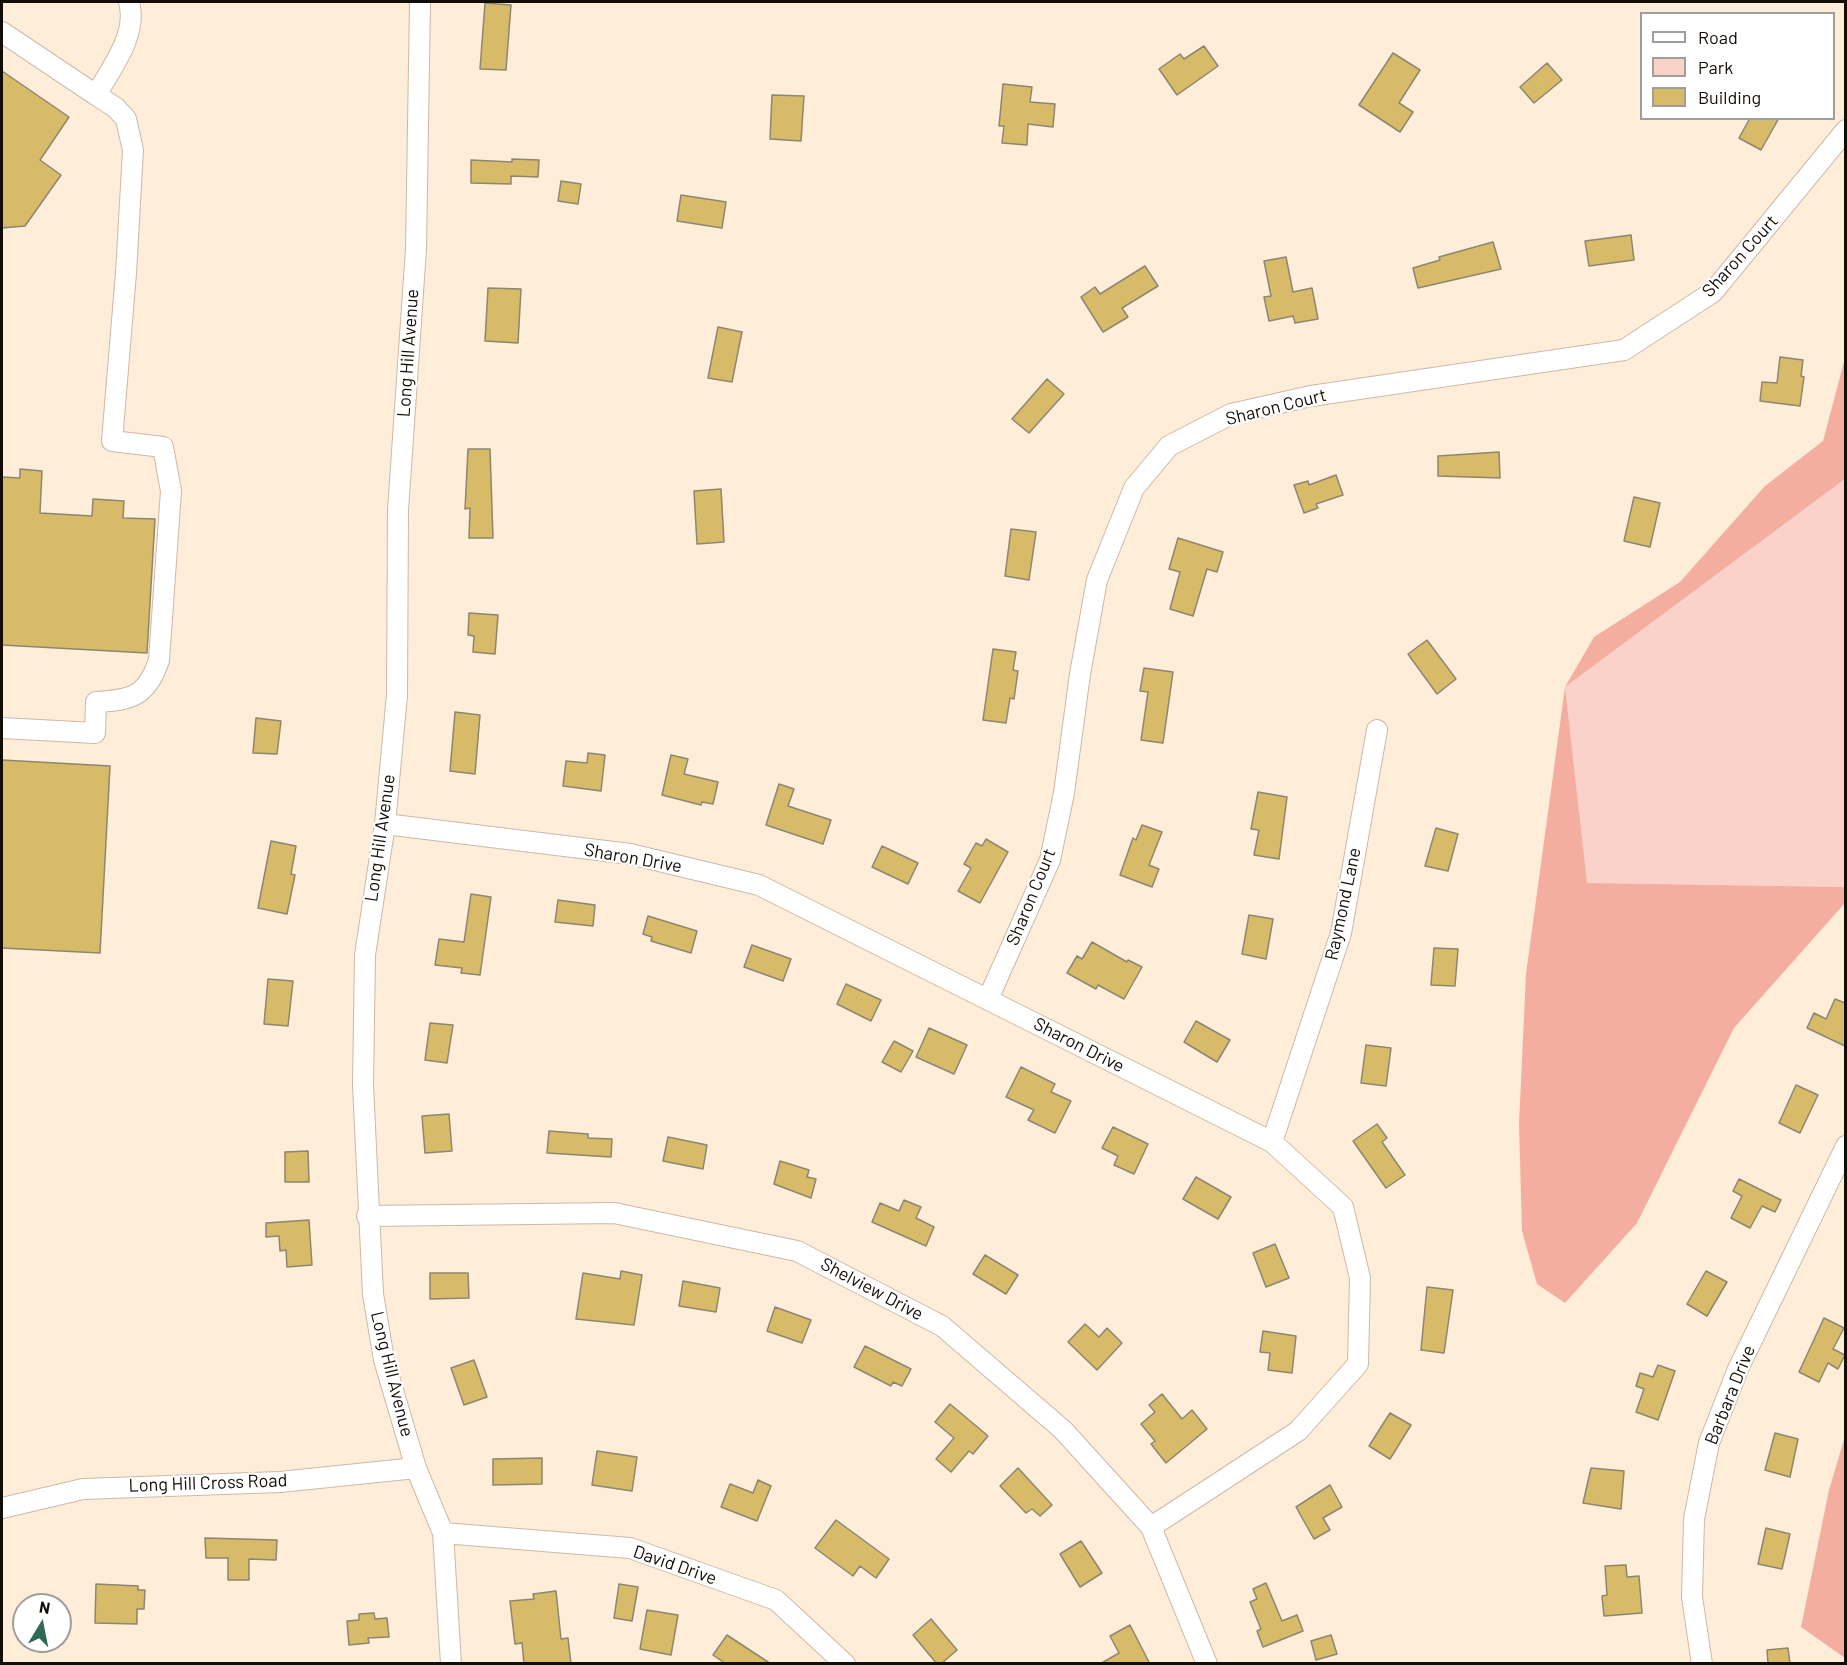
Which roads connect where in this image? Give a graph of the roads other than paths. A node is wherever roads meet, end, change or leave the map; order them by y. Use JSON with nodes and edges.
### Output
{"nodes":[{"id":1,"x":129,"y":2,"type":"edge"},
{"id":2,"x":420,"y":2,"type":"edge"},
{"id":3,"x":2,"y":32,"type":"edge"},
{"id":4,"x":96,"y":94,"type":"junction"},
{"id":5,"x":1845,"y":130,"type":"edge"},
{"id":6,"x":2,"y":728,"type":"edge"},
{"id":7,"x":1377,"y":730,"type":"dead end"},
{"id":8,"x":385,"y":824,"type":"junction"},
{"id":9,"x":988,"y":999,"type":"junction"},
{"id":10,"x":1272,"y":1142,"type":"junction"},
{"id":11,"x":1845,"y":1146,"type":"edge"},
{"id":12,"x":367,"y":1216,"type":"junction"},
{"id":13,"x":416,"y":1468,"type":"junction"},
{"id":14,"x":2,"y":1508,"type":"edge"},
{"id":15,"x":1151,"y":1527,"type":"junction"},
{"id":16,"x":442,"y":1533,"type":"junction"},
{"id":17,"x":452,"y":1664,"type":"edge"},
{"id":18,"x":845,"y":1664,"type":"edge"},
{"id":19,"x":1207,"y":1664,"type":"edge"},
{"id":20,"x":1702,"y":1664,"type":"edge"}],
"edges":[{"from":1,"to":4,"type":"street"},
{"from":2,"to":8,"type":"street","name":"Long Hill Avenue"},
{"from":3,"to":4,"type":"street"},
{"from":4,"to":6,"type":"street"},
{"from":5,"to":9,"type":"street","name":"Sharon Court"},
{"from":7,"to":10,"type":"street","name":"Raymond Lane"},
{"from":8,"to":9,"type":"street","name":"Sharon Drive"},
{"from":8,"to":12,"type":"street","name":"Long Hill Avenue"},
{"from":9,"to":10,"type":"street","name":"Sharon Drive"},
{"from":10,"to":15,"type":"street","name":"Sharon Drive"},
{"from":11,"to":20,"type":"street","name":"Barbara Drive"},
{"from":12,"to":13,"type":"street","name":"Long Hill Avenue"},
{"from":12,"to":15,"type":"street","name":"Shelview Drive"},
{"from":13,"to":14,"type":"street","name":"Long Hill Cross Road"},
{"from":13,"to":16,"type":"street","name":"Long Hill Avenue"},
{"from":15,"to":19,"type":"street","name":"Shelview Drive"},
{"from":16,"to":17,"type":"street","name":"Long Hill Avenue"},
{"from":16,"to":18,"type":"street","name":"David Drive"}]}
